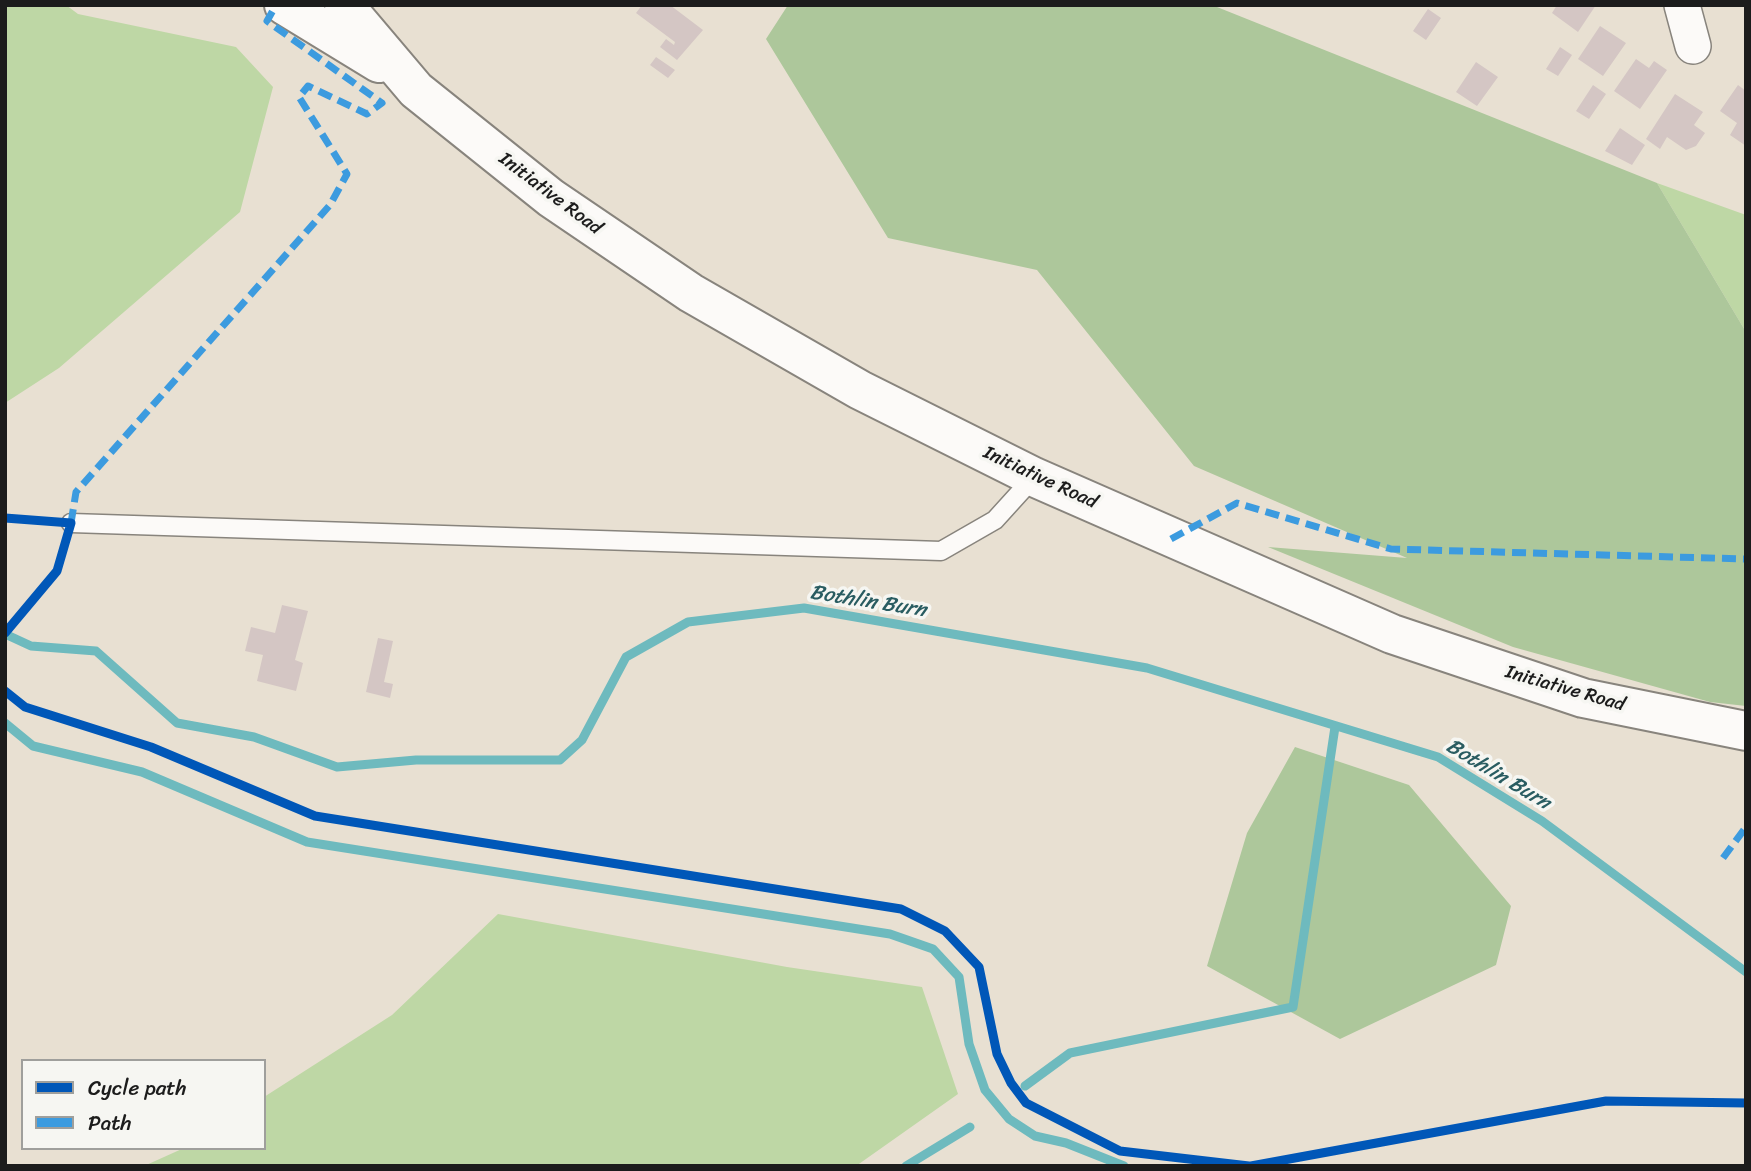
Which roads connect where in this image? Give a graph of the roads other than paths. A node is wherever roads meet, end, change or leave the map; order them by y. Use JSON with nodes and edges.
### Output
{"nodes":[{"id":1,"x":284,"y":5,"type":"edge"},
{"id":2,"x":344,"y":5,"type":"edge"},
{"id":3,"x":405,"y":79,"type":"junction"},
{"id":4,"x":1034,"y":477,"type":"junction"},
{"id":5,"x":71,"y":523,"type":"dead end"},
{"id":6,"x":1746,"y":731,"type":"edge"}],
"edges":[{"from":1,"to":3,"type":"main road","name":"Initiative Road"},
{"from":2,"to":3,"type":"main road","name":"Initiative Road"},
{"from":3,"to":4,"type":"main road","name":"Initiative Road"},
{"from":4,"to":5,"type":"lane"},
{"from":4,"to":6,"type":"main road","name":"Initiative Road"}]}
